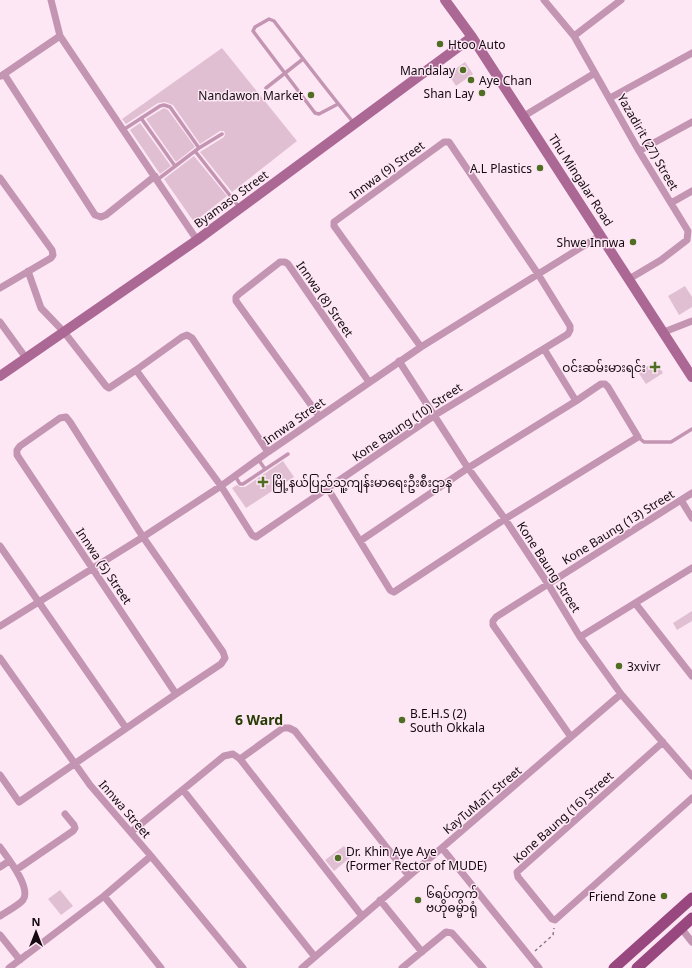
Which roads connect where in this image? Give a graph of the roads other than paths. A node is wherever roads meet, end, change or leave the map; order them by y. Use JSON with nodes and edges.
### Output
{"nodes":[{"id":1,"x":51,"y":0,"type":"edge"},
{"id":2,"x":444,"y":0,"type":"edge"},
{"id":3,"x":544,"y":0,"type":"edge"},
{"id":4,"x":621,"y":0,"type":"edge"},
{"id":5,"x":60,"y":36,"type":"junction"},
{"id":6,"x":574,"y":36,"type":"junction"},
{"id":7,"x":472,"y":38,"type":"junction"},
{"id":8,"x":692,"y":53,"type":"edge"},
{"id":9,"x":303,"y":59,"type":"junction"},
{"id":10,"x":595,"y":72,"type":"junction"},
{"id":11,"x":285,"y":73,"type":"junction"},
{"id":12,"x":2,"y":75,"type":"edge"},
{"id":13,"x":266,"y":88,"type":"dead end"},
{"id":14,"x":610,"y":98,"type":"junction"},
{"id":15,"x":338,"y":104,"type":"junction"},
{"id":16,"x":524,"y":116,"type":"junction"},
{"id":17,"x":141,"y":118,"type":"junction"},
{"id":18,"x":692,"y":122,"type":"edge"},
{"id":19,"x":355,"y":125,"type":"junction"},
{"id":20,"x":123,"y":130,"type":"junction"},
{"id":21,"x":222,"y":134,"type":"dead end"},
{"id":22,"x":199,"y":148,"type":"junction"},
{"id":23,"x":195,"y":151,"type":"junction"},
{"id":24,"x":639,"y":151,"type":"junction"},
{"id":25,"x":175,"y":166,"type":"junction"},
{"id":26,"x":0,"y":178,"type":"edge"},
{"id":27,"x":156,"y":178,"type":"junction"},
{"id":28,"x":692,"y":191,"type":"edge"},
{"id":29,"x":670,"y":203,"type":"junction"},
{"id":30,"x":240,"y":208,"type":"junction"},
{"id":31,"x":601,"y":235,"type":"junction"},
{"id":32,"x":197,"y":240,"type":"junction"},
{"id":33,"x":28,"y":271,"type":"junction"},
{"id":34,"x":538,"y":274,"type":"junction"},
{"id":35,"x":629,"y":279,"type":"junction"},
{"id":36,"x":0,"y":288,"type":"edge"},
{"id":37,"x":692,"y":321,"type":"edge"},
{"id":38,"x":0,"y":322,"type":"edge"},
{"id":39,"x":64,"y":332,"type":"junction"},
{"id":40,"x":664,"y":332,"type":"junction"},
{"id":41,"x":421,"y":346,"type":"junction"},
{"id":42,"x":544,"y":349,"type":"junction"},
{"id":43,"x":26,"y":358,"type":"junction"},
{"id":44,"x":399,"y":361,"type":"junction"},
{"id":45,"x":136,"y":370,"type":"junction"},
{"id":46,"x":0,"y":376,"type":"edge"},
{"id":47,"x":692,"y":377,"type":"edge"},
{"id":48,"x":369,"y":382,"type":"junction"},
{"id":49,"x":576,"y":401,"type":"junction"},
{"id":50,"x":435,"y":414,"type":"junction"},
{"id":51,"x":320,"y":416,"type":"junction"},
{"id":52,"x":692,"y":429,"type":"edge"},
{"id":53,"x":638,"y":436,"type":"junction"},
{"id":54,"x":268,"y":452,"type":"junction"},
{"id":55,"x":288,"y":454,"type":"dead end"},
{"id":56,"x":258,"y":459,"type":"junction"},
{"id":57,"x":468,"y":468,"type":"junction"},
{"id":58,"x":265,"y":469,"type":"junction"},
{"id":59,"x":235,"y":476,"type":"junction"},
{"id":60,"x":221,"y":486,"type":"junction"},
{"id":61,"x":328,"y":489,"type":"junction"},
{"id":62,"x":692,"y":493,"type":"edge"},
{"id":63,"x":681,"y":500,"type":"junction"},
{"id":64,"x":692,"y":518,"type":"edge"},
{"id":65,"x":505,"y":519,"type":"junction"},
{"id":66,"x":143,"y":537,"type":"junction"},
{"id":67,"x":360,"y":541,"type":"junction"},
{"id":68,"x":0,"y":546,"type":"edge"},
{"id":69,"x":93,"y":568,"type":"junction"},
{"id":70,"x":692,"y":568,"type":"edge"},
{"id":71,"x":548,"y":584,"type":"junction"},
{"id":72,"x":38,"y":602,"type":"junction"},
{"id":73,"x":635,"y":603,"type":"junction"},
{"id":74,"x":0,"y":626,"type":"edge"},
{"id":75,"x":580,"y":637,"type":"junction"},
{"id":76,"x":0,"y":658,"type":"edge"},
{"id":77,"x":692,"y":676,"type":"edge"},
{"id":78,"x":176,"y":694,"type":"junction"},
{"id":79,"x":621,"y":694,"type":"junction"},
{"id":80,"x":126,"y":728,"type":"junction"},
{"id":81,"x":571,"y":737,"type":"junction"},
{"id":82,"x":663,"y":742,"type":"junction"},
{"id":83,"x":240,"y":759,"type":"junction"},
{"id":84,"x":74,"y":763,"type":"junction"},
{"id":85,"x":0,"y":775,"type":"edge"},
{"id":86,"x":692,"y":776,"type":"edge"},
{"id":87,"x":183,"y":790,"type":"junction"},
{"id":88,"x":692,"y":798,"type":"edge"},
{"id":89,"x":65,"y":814,"type":"dead end"},
{"id":90,"x":131,"y":832,"type":"junction"},
{"id":91,"x":0,"y":847,"type":"edge"},
{"id":92,"x":442,"y":848,"type":"junction"},
{"id":93,"x":151,"y":856,"type":"junction"},
{"id":94,"x":9,"y":861,"type":"junction"},
{"id":95,"x":0,"y":867,"type":"edge"},
{"id":96,"x":16,"y":870,"type":"junction"},
{"id":97,"x":409,"y":876,"type":"junction"},
{"id":98,"x":104,"y":896,"type":"junction"},
{"id":99,"x":692,"y":898,"type":"edge"},
{"id":100,"x":380,"y":900,"type":"junction"},
{"id":101,"x":0,"y":916,"type":"edge"},
{"id":102,"x":362,"y":916,"type":"junction"},
{"id":103,"x":692,"y":918,"type":"edge"},
{"id":104,"x":681,"y":928,"type":"junction"},
{"id":105,"x":0,"y":935,"type":"edge"},
{"id":106,"x":692,"y":942,"type":"edge"},
{"id":107,"x":422,"y":952,"type":"junction"},
{"id":108,"x":315,"y":957,"type":"junction"},
{"id":109,"x":20,"y":960,"type":"junction"},
{"id":110,"x":9,"y":968,"type":"edge"},
{"id":111,"x":161,"y":968,"type":"edge"},
{"id":112,"x":243,"y":968,"type":"edge"},
{"id":113,"x":302,"y":968,"type":"edge"},
{"id":114,"x":402,"y":968,"type":"edge"},
{"id":115,"x":482,"y":968,"type":"edge"},
{"id":116,"x":539,"y":968,"type":"edge"},
{"id":117,"x":614,"y":968,"type":"edge"},
{"id":118,"x":637,"y":968,"type":"edge"}],
"edges":[{"from":1,"to":5,"type":"street"},
{"from":2,"to":7,"type":"main road","name":"Thu Mingalar Road"},
{"from":3,"to":6,"type":"street","name":"Yazadirit (27) Street"},
{"from":4,"to":6,"type":"street"},
{"from":5,"to":12,"type":"street"},
{"from":5,"to":20,"type":"street"},
{"from":6,"to":10,"type":"street","name":"Yazadirit (27) Street"},
{"from":7,"to":16,"type":"main road","name":"Thu Mingalar Road"},
{"from":7,"to":19,"type":"main road","name":"Byamaso Street"},
{"from":8,"to":14,"type":"street"},
{"from":9,"to":11,"type":"lane"},
{"from":9,"to":11,"type":"lane"},
{"from":9,"to":15,"type":"lane"},
{"from":10,"to":14,"type":"street","name":"Yazadirit (27) Street"},
{"from":10,"to":16,"type":"street"},
{"from":11,"to":13,"type":"lane"},
{"from":11,"to":15,"type":"lane"},
{"from":12,"to":27,"type":"street"},
{"from":14,"to":24,"type":"street","name":"Yazadirit (27) Street"},
{"from":15,"to":19,"type":"lane"},
{"from":16,"to":31,"type":"main road","name":"Thu Mingalar Road"},
{"from":17,"to":20,"type":"lane"},
{"from":17,"to":22,"type":"lane"},
{"from":17,"to":25,"type":"lane"},
{"from":18,"to":24,"type":"street"},
{"from":19,"to":30,"type":"main road","name":"Byamaso Street"},
{"from":20,"to":27,"type":"street"},
{"from":21,"to":22,"type":"lane"},
{"from":22,"to":23,"type":"lane"},
{"from":23,"to":25,"type":"lane"},
{"from":23,"to":30,"type":"lane"},
{"from":24,"to":29,"type":"street","name":"Yazadirit (27) Street"},
{"from":25,"to":27,"type":"lane"},
{"from":26,"to":33,"type":"street"},
{"from":27,"to":32,"type":"street"},
{"from":28,"to":29,"type":"street"},
{"from":29,"to":35,"type":"street","name":"Yazadirit (27) Street"},
{"from":30,"to":32,"type":"main road","name":"Byamaso Street"},
{"from":31,"to":34,"type":"street","name":"Innwa Street"},
{"from":31,"to":35,"type":"main road","name":"Thu Mingalar Road"},
{"from":32,"to":39,"type":"main road","name":"Byamaso Street"},
{"from":33,"to":36,"type":"street"},
{"from":33,"to":39,"type":"street"},
{"from":34,"to":41,"type":"street","name":"Innwa Street"},
{"from":34,"to":41,"type":"street","name":"Innwa (9) Street"},
{"from":34,"to":42,"type":"street","name":"Kone Baung (10) Street"},
{"from":35,"to":40,"type":"main road","name":"Thu Mingalar Road"},
{"from":37,"to":40,"type":"street"},
{"from":38,"to":43,"type":"street"},
{"from":39,"to":43,"type":"main road","name":"Byamaso Street"},
{"from":39,"to":45,"type":"street"},
{"from":40,"to":47,"type":"main road","name":"Thu Mingalar Road"},
{"from":41,"to":44,"type":"street","name":"Innwa Street"},
{"from":42,"to":49,"type":"street"},
{"from":42,"to":50,"type":"street","name":"Kone Baung (10) Street"},
{"from":43,"to":46,"type":"main road","name":"Byamaso Street"},
{"from":44,"to":48,"type":"street","name":"Innwa Street"},
{"from":44,"to":50,"type":"street","name":"Kone Baung Street"},
{"from":45,"to":54,"type":"street"},
{"from":45,"to":60,"type":"street"},
{"from":48,"to":51,"type":"street","name":"Innwa Street"},
{"from":48,"to":51,"type":"street","name":"Innwa (8) Street"},
{"from":49,"to":53,"type":"street"},
{"from":49,"to":57,"type":"street"},
{"from":50,"to":57,"type":"street","name":"Kone Baung Street"},
{"from":50,"to":61,"type":"street","name":"Kone Baung (10) Street"},
{"from":51,"to":54,"type":"street","name":"Innwa Street"},
{"from":52,"to":53,"type":"lane"},
{"from":53,"to":65,"type":"street"},
{"from":54,"to":56,"type":"street","name":"Innwa Street"},
{"from":55,"to":58,"type":"lane"},
{"from":56,"to":58,"type":"lane"},
{"from":56,"to":59,"type":"street","name":"Innwa Street"},
{"from":57,"to":65,"type":"street","name":"Kone Baung Street"},
{"from":57,"to":67,"type":"street"},
{"from":58,"to":59,"type":"lane"},
{"from":59,"to":60,"type":"street","name":"Innwa Street"},
{"from":60,"to":61,"type":"street","name":"Kone Baung (10) Street"},
{"from":60,"to":66,"type":"street","name":"Innwa Street"},
{"from":61,"to":67,"type":"street"},
{"from":62,"to":63,"type":"street","name":"Kone Baung (13) Street"},
{"from":63,"to":64,"type":"street"},
{"from":63,"to":71,"type":"street","name":"Kone Baung (13) Street"},
{"from":65,"to":67,"type":"street"},
{"from":65,"to":71,"type":"street","name":"Kone Baung Street"},
{"from":66,"to":69,"type":"street","name":"Innwa Street"},
{"from":66,"to":69,"type":"street","name":"Innwa (5) Street"},
{"from":66,"to":78,"type":"street"},
{"from":68,"to":72,"type":"street"},
{"from":69,"to":72,"type":"street","name":"Innwa Street"},
{"from":69,"to":78,"type":"street","name":"Innwa (5) Street"},
{"from":70,"to":73,"type":"street"},
{"from":71,"to":75,"type":"street","name":"Kone Baung Street"},
{"from":71,"to":81,"type":"street","name":"Kone Baung (13) Street"},
{"from":72,"to":74,"type":"street","name":"Innwa Street"},
{"from":72,"to":80,"type":"street"},
{"from":73,"to":75,"type":"street"},
{"from":73,"to":77,"type":"street"},
{"from":75,"to":79,"type":"street","name":"Kone Baung Street"},
{"from":76,"to":84,"type":"street","name":"Innwa Street"},
{"from":78,"to":80,"type":"street"},
{"from":79,"to":81,"type":"street","name":"KayTuMaTi Street"},
{"from":79,"to":82,"type":"street","name":"Kone Baung Street"},
{"from":80,"to":84,"type":"street"},
{"from":81,"to":92,"type":"street","name":"KayTuMaTi Street"},
{"from":82,"to":86,"type":"street","name":"Kone Baung Street"},
{"from":82,"to":88,"type":"street","name":"Kone Baung (16) Street"},
{"from":83,"to":87,"type":"street"},
{"from":83,"to":97,"type":"street"},
{"from":83,"to":102,"type":"street"},
{"from":84,"to":85,"type":"street"},
{"from":84,"to":90,"type":"street","name":"Innwa Street"},
{"from":87,"to":90,"type":"street"},
{"from":87,"to":108,"type":"street"},
{"from":89,"to":96,"type":"street"},
{"from":90,"to":93,"type":"street","name":"Innwa Street"},
{"from":91,"to":94,"type":"street"},
{"from":92,"to":97,"type":"street","name":"KayTuMaTi Street"},
{"from":92,"to":116,"type":"street"},
{"from":93,"to":98,"type":"street"},
{"from":93,"to":112,"type":"street","name":"Innwa Street"},
{"from":94,"to":95,"type":"street"},
{"from":94,"to":96,"type":"street"},
{"from":96,"to":101,"type":"street"},
{"from":97,"to":100,"type":"street","name":"KayTuMaTi Street"},
{"from":98,"to":109,"type":"street"},
{"from":98,"to":111,"type":"street"},
{"from":99,"to":117,"type":"main road"},
{"from":100,"to":102,"type":"street","name":"KayTuMaTi Street"},
{"from":100,"to":107,"type":"street"},
{"from":102,"to":108,"type":"street","name":"KayTuMaTi Street"},
{"from":103,"to":104,"type":"main road"},
{"from":104,"to":106,"type":"street"},
{"from":104,"to":118,"type":"main road"},
{"from":105,"to":109,"type":"street"},
{"from":107,"to":114,"type":"street"},
{"from":107,"to":115,"type":"street"},
{"from":108,"to":113,"type":"street","name":"KayTuMaTi Street"},
{"from":109,"to":110,"type":"street"}]}
